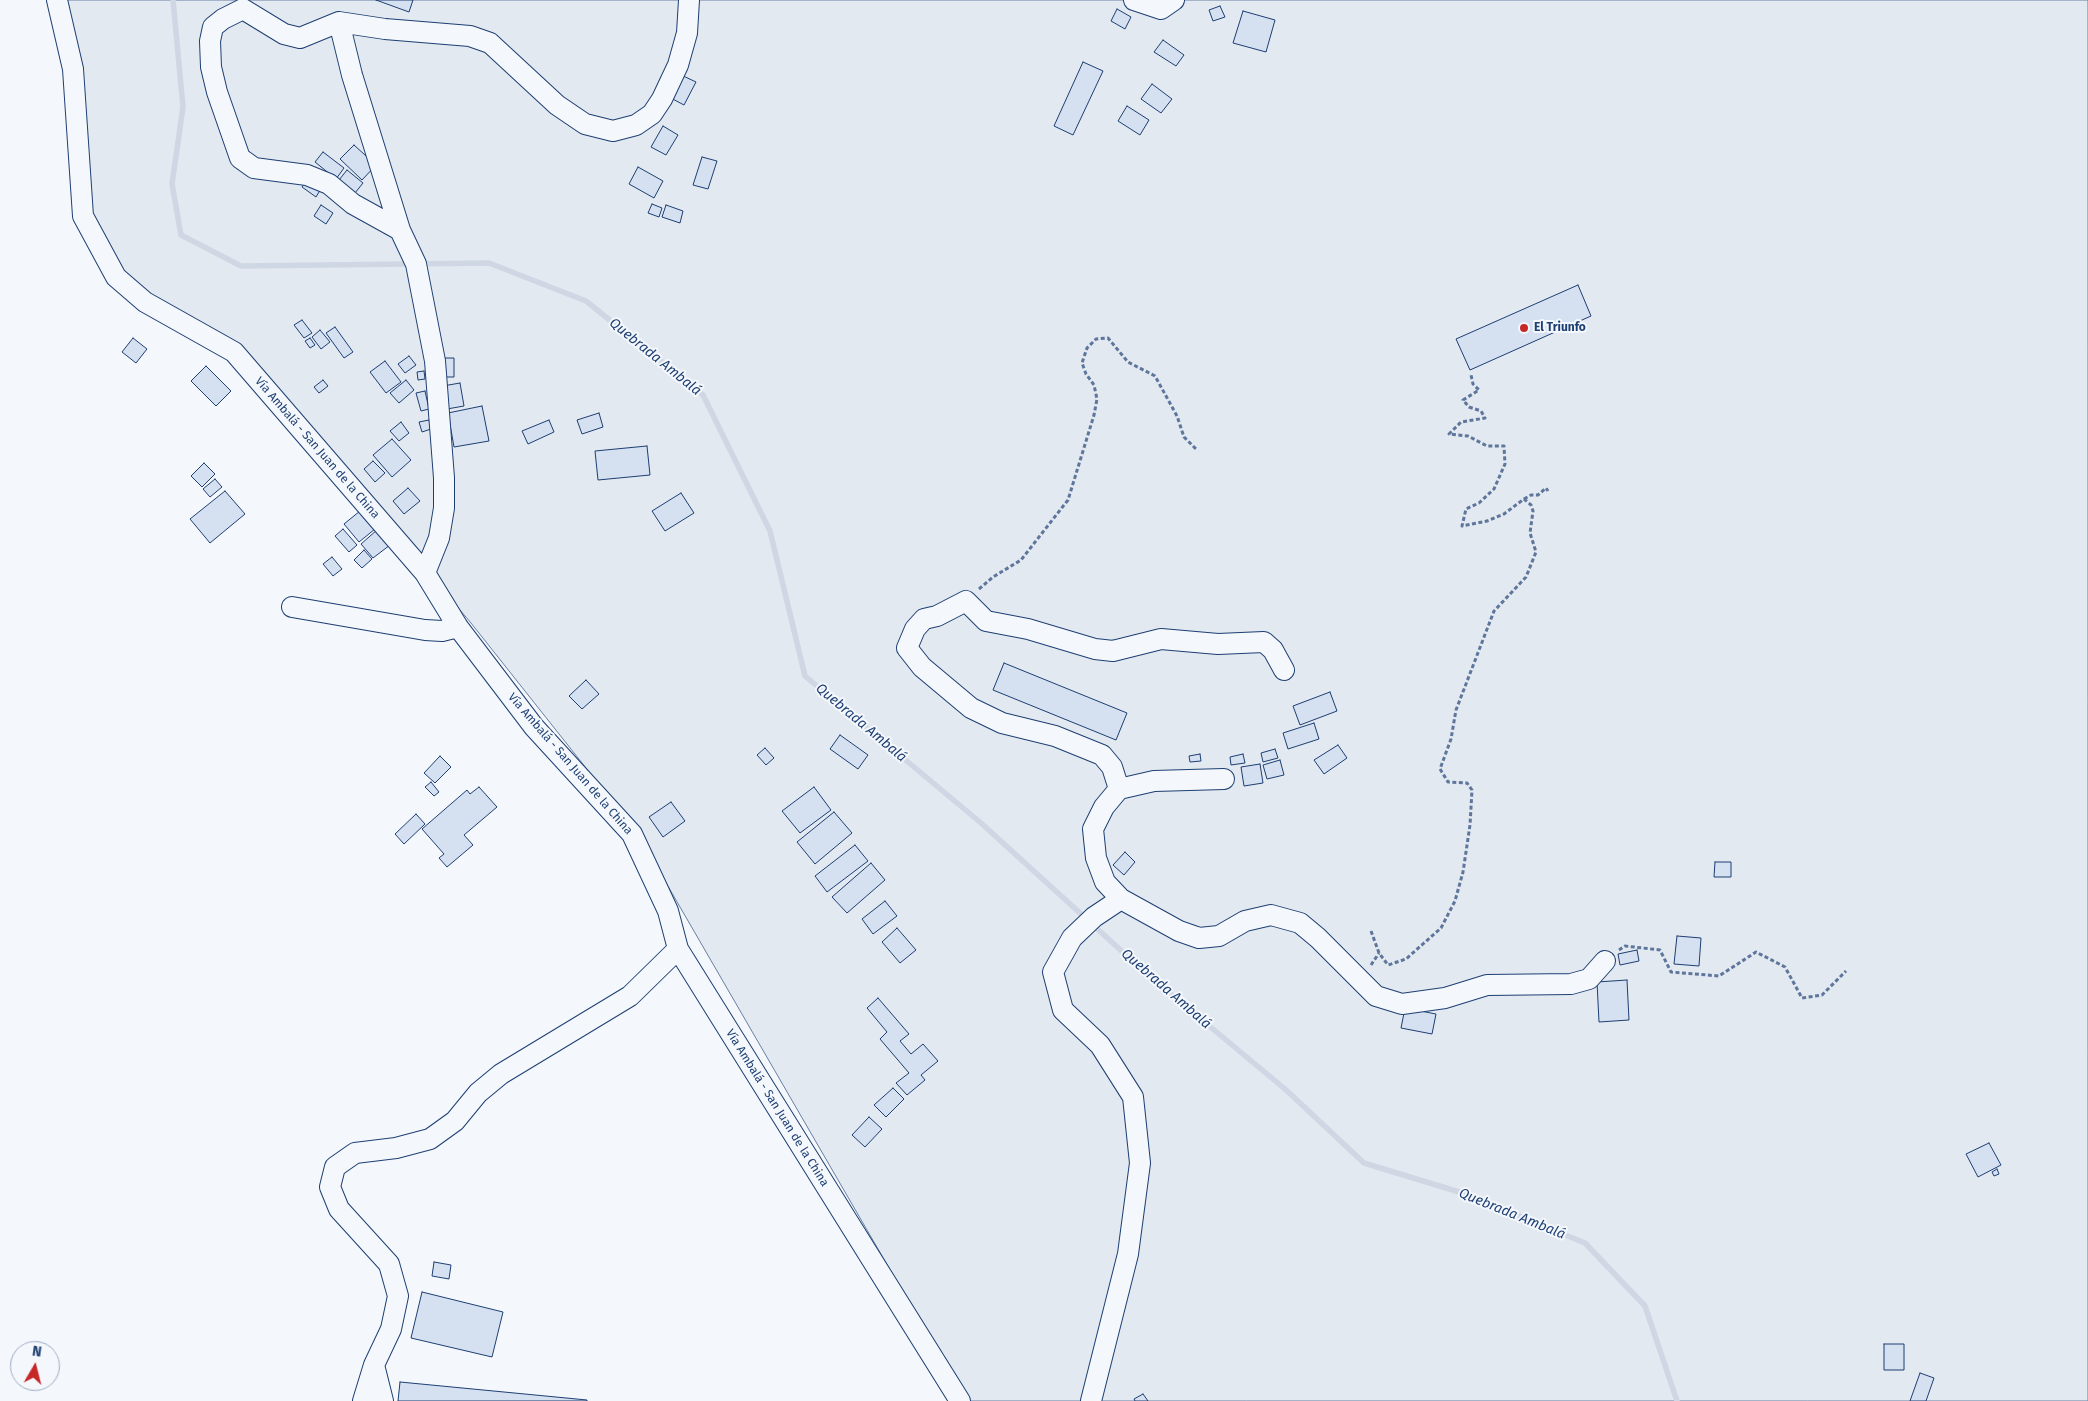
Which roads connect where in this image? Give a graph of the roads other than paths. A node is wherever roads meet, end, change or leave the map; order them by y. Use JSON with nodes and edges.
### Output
{"nodes":[{"id":1,"x":57,"y":0,"type":"edge"},
{"id":2,"x":690,"y":0,"type":"edge"},
{"id":3,"x":1134,"y":0,"type":"edge"},
{"id":4,"x":1174,"y":0,"type":"edge"},
{"id":5,"x":243,"y":5,"type":"edge"},
{"id":6,"x":339,"y":22,"type":"junction"},
{"id":7,"x":400,"y":230,"type":"junction"},
{"id":8,"x":425,"y":573,"type":"junction"},
{"id":9,"x":292,"y":606,"type":"dead end"},
{"id":10,"x":458,"y":627,"type":"junction"},
{"id":11,"x":1284,"y":670,"type":"dead end"},
{"id":12,"x":1224,"y":779,"type":"dead end"},
{"id":13,"x":1119,"y":789,"type":"junction"},
{"id":14,"x":1121,"y":899,"type":"junction"},
{"id":15,"x":678,"y":949,"type":"junction"},
{"id":16,"x":1605,"y":961,"type":"road end"},
{"id":17,"x":374,"y":1365,"type":"junction"},
{"id":18,"x":363,"y":1401,"type":"edge"},
{"id":19,"x":383,"y":1401,"type":"edge"},
{"id":20,"x":960,"y":1401,"type":"edge"},
{"id":21,"x":1091,"y":1401,"type":"edge"}],
"edges":[{"from":1,"to":8,"type":"street","name":"Vía Ambalá - San Juan de la China"},
{"from":2,"to":6,"type":"street"},
{"from":3,"to":4,"type":"street"},
{"from":5,"to":6,"type":"street"},
{"from":5,"to":7,"type":"street"},
{"from":6,"to":7,"type":"street"},
{"from":7,"to":8,"type":"street"},
{"from":8,"to":10,"type":"street","name":"Vía Ambalá - San Juan de la China"},
{"from":9,"to":10,"type":"street"},
{"from":10,"to":15,"type":"street","name":"Vía Ambalá - San Juan de la China"},
{"from":11,"to":13,"type":"street"},
{"from":12,"to":13,"type":"street"},
{"from":13,"to":14,"type":"street"},
{"from":14,"to":16,"type":"street"},
{"from":14,"to":21,"type":"street"},
{"from":15,"to":17,"type":"street"},
{"from":15,"to":20,"type":"street","name":"Vía Ambalá - San Juan de la China"},
{"from":17,"to":18,"type":"street"},
{"from":17,"to":19,"type":"street"}]}
